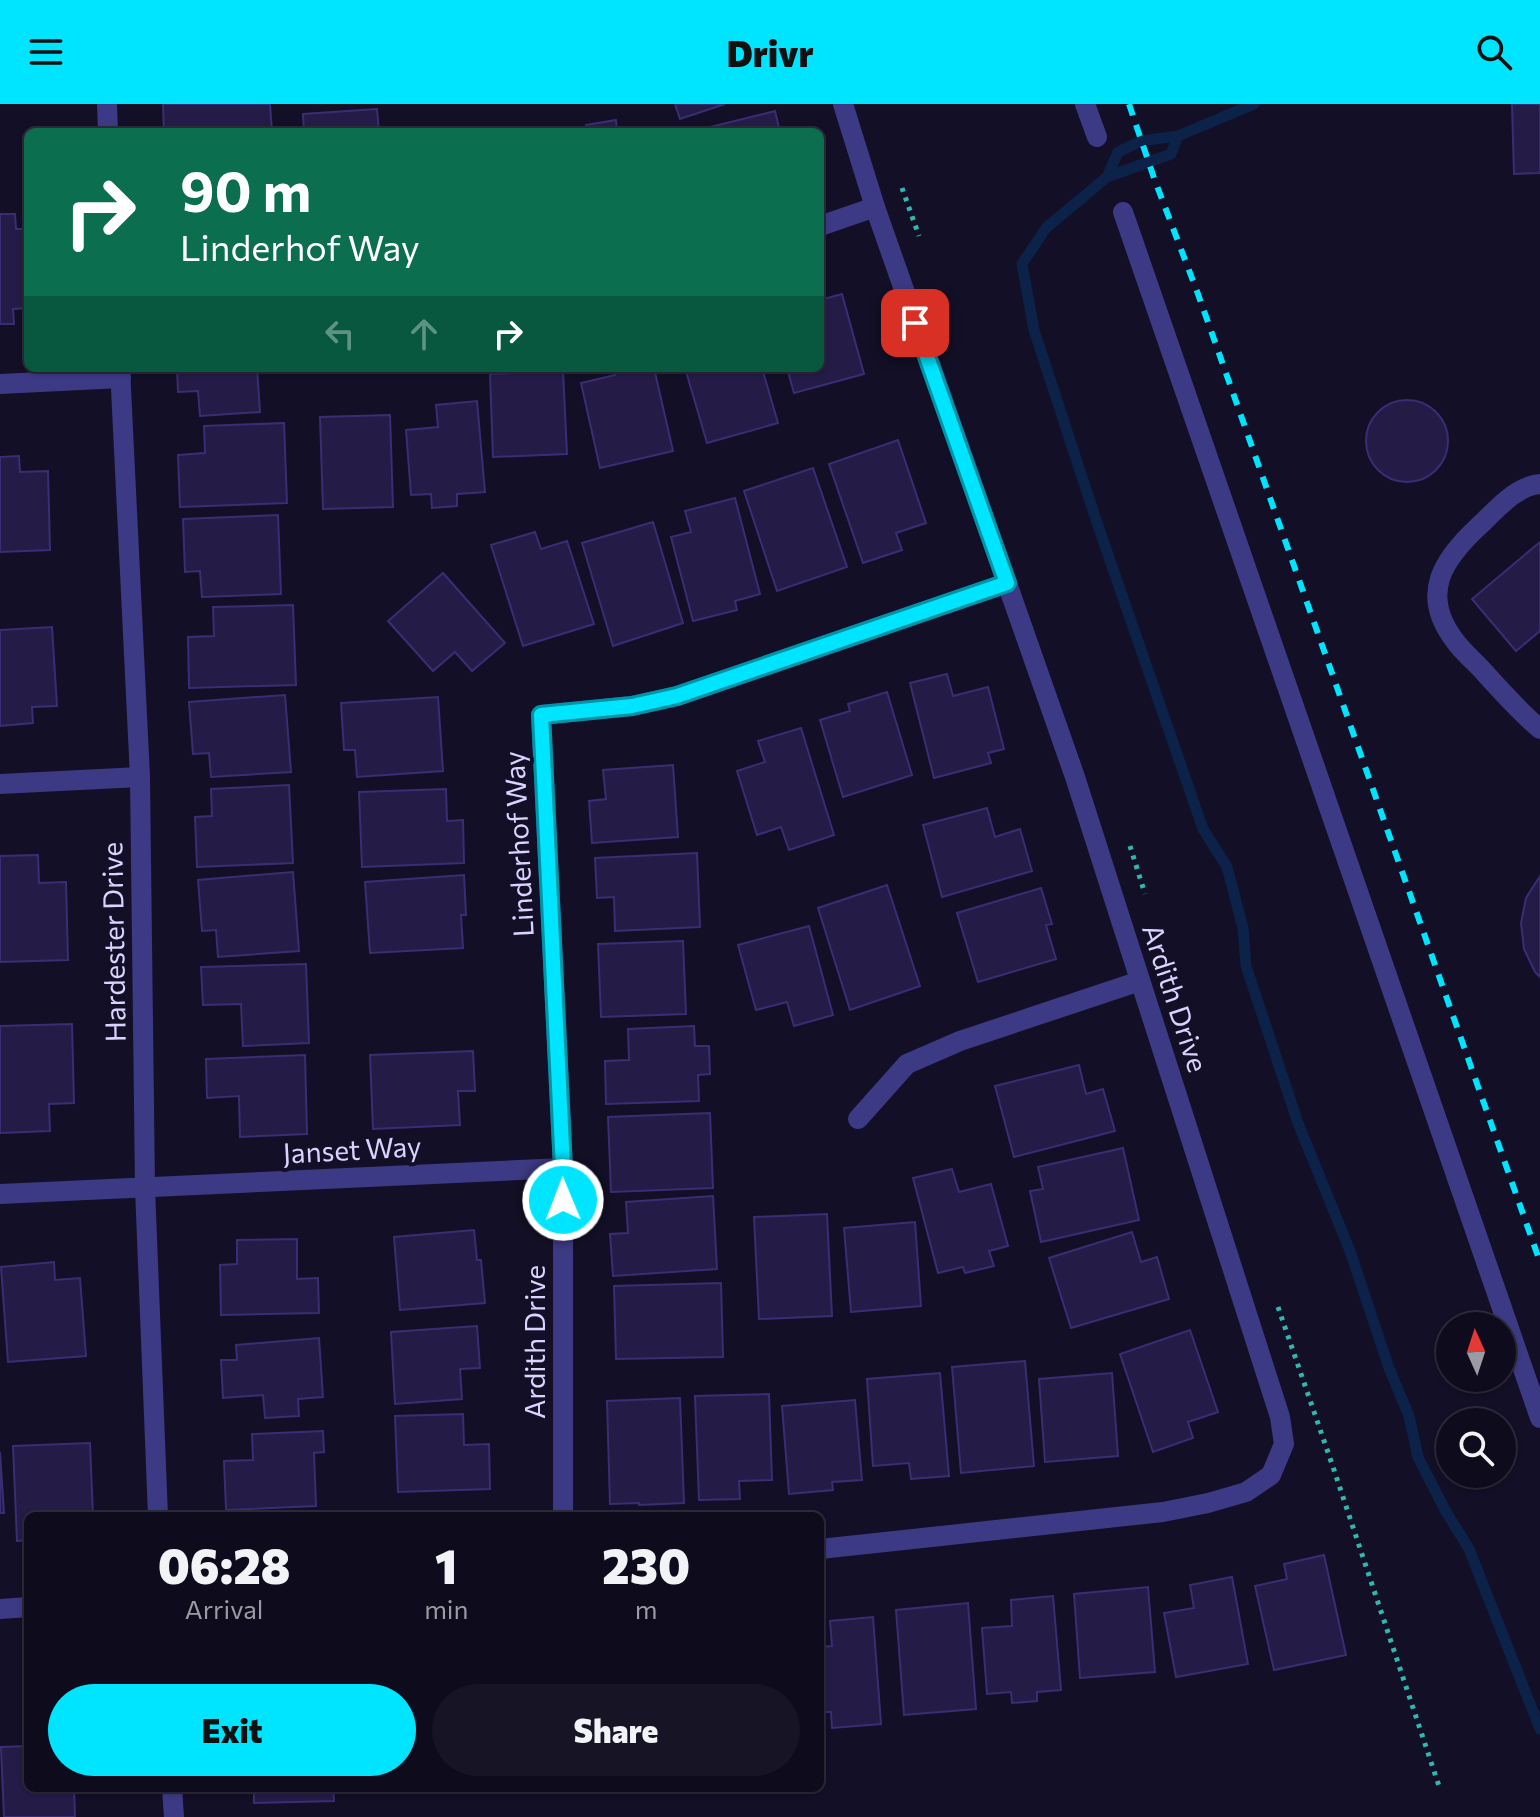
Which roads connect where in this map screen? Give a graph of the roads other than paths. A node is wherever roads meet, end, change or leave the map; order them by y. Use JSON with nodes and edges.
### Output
{"nodes":[{"id":1,"x":107,"y":104,"type":"edge"},
{"id":2,"x":843,"y":104,"type":"edge"},
{"id":3,"x":1085,"y":104,"type":"edge"},
{"id":4,"x":108,"y":128,"type":"edge"},
{"id":5,"x":1097,"y":137,"type":"dead end"},
{"id":6,"x":875,"y":207,"type":"junction"},
{"id":7,"x":1123,"y":212,"type":"dead end"},
{"id":8,"x":824,"y":225,"type":"edge"},
{"id":9,"x":121,"y":373,"type":"edge"},
{"id":10,"x":0,"y":384,"type":"edge"},
{"id":11,"x":1540,"y":484,"type":"edge"},
{"id":12,"x":1007,"y":583,"type":"junction"},
{"id":13,"x":1540,"y":729,"type":"edge"},
{"id":14,"x":140,"y":777,"type":"junction"},
{"id":15,"x":0,"y":784,"type":"edge"},
{"id":16,"x":1140,"y":981,"type":"junction"},
{"id":17,"x":858,"y":1119,"type":"dead end"},
{"id":18,"x":563,"y":1168,"type":"junction"},
{"id":19,"x":145,"y":1188,"type":"junction"},
{"id":20,"x":0,"y":1194,"type":"edge"},
{"id":21,"x":1540,"y":1418,"type":"edge"},
{"id":22,"x":158,"y":1512,"type":"edge"},
{"id":23,"x":563,"y":1512,"type":"edge"},
{"id":24,"x":824,"y":1549,"type":"edge"},
{"id":25,"x":24,"y":1607,"type":"edge"},
{"id":26,"x":0,"y":1609,"type":"edge"},
{"id":27,"x":172,"y":1792,"type":"edge"},
{"id":28,"x":174,"y":1817,"type":"edge"}],
"edges":[{"from":1,"to":4,"type":"street"},
{"from":2,"to":6,"type":"street","name":"Ardith Drive"},
{"from":3,"to":5,"type":"street"},
{"from":6,"to":8,"type":"street"},
{"from":6,"to":12,"type":"street","name":"Ardith Drive"},
{"from":7,"to":21,"type":"street"},
{"from":9,"to":10,"type":"street"},
{"from":9,"to":14,"type":"street","name":"Hardester Drive"},
{"from":11,"to":13,"type":"street"},
{"from":12,"to":16,"type":"street","name":"Ardith Drive"},
{"from":12,"to":18,"type":"street","name":"Linderhof Way"},
{"from":14,"to":15,"type":"street"},
{"from":14,"to":19,"type":"street","name":"Hardester Drive"},
{"from":16,"to":17,"type":"street"},
{"from":16,"to":24,"type":"street","name":"Ardith Drive"},
{"from":18,"to":19,"type":"street","name":"Janset Way"},
{"from":18,"to":23,"type":"street","name":"Ardith Drive"},
{"from":19,"to":20,"type":"street","name":"Janset Way"},
{"from":19,"to":22,"type":"street","name":"Hardester Drive"},
{"from":25,"to":26,"type":"street"},
{"from":27,"to":28,"type":"street"}]}
